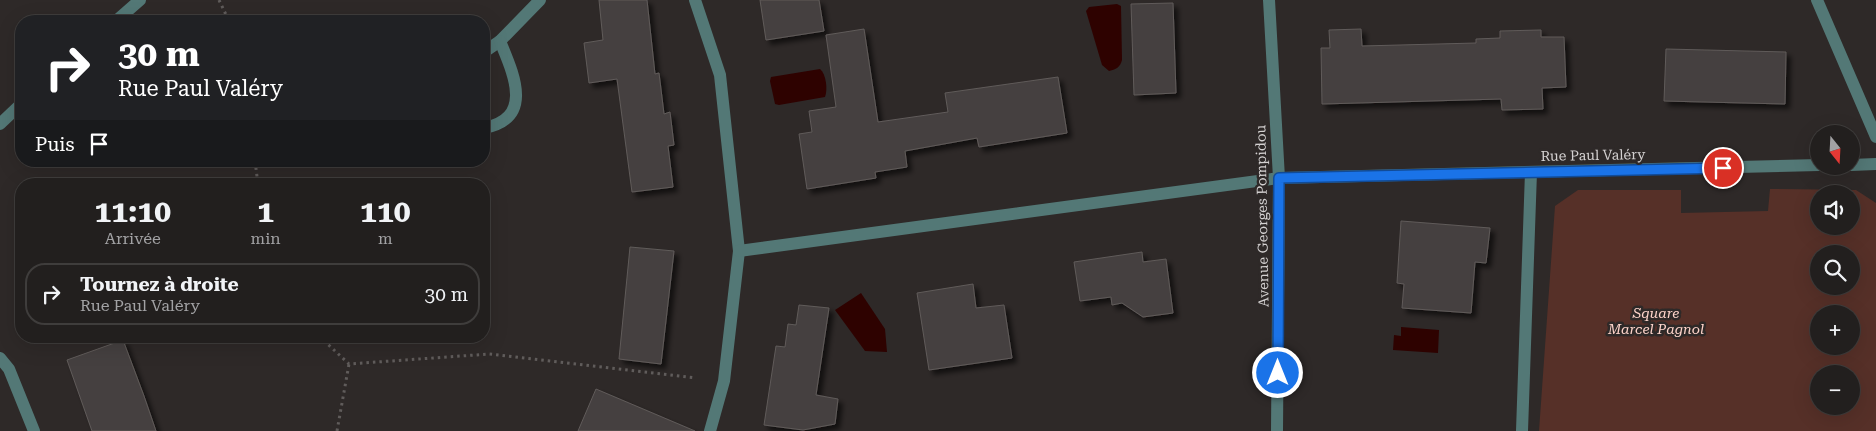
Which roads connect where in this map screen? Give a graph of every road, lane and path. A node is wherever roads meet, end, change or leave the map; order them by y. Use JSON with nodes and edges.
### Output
{"nodes":[{"id":1,"x":140,"y":0,"type":"edge"},
{"id":2,"x":219,"y":0,"type":"edge"},
{"id":3,"x":540,"y":0,"type":"edge"},
{"id":4,"x":696,"y":0,"type":"edge"},
{"id":5,"x":1269,"y":0,"type":"edge"},
{"id":6,"x":1817,"y":0,"type":"edge"},
{"id":7,"x":123,"y":15,"type":"edge"},
{"id":8,"x":226,"y":15,"type":"edge"},
{"id":9,"x":500,"y":41,"type":"junction"},
{"id":10,"x":490,"y":48,"type":"edge"},
{"id":11,"x":15,"y":110,"type":"edge"},
{"id":12,"x":0,"y":124,"type":"edge"},
{"id":13,"x":490,"y":126,"type":"edge"},
{"id":14,"x":1876,"y":136,"type":"edge"},
{"id":15,"x":1876,"y":164,"type":"edge"},
{"id":16,"x":1860,"y":165,"type":"edge"},
{"id":17,"x":1810,"y":166,"type":"edge"},
{"id":18,"x":1532,"y":172,"type":"junction"},
{"id":19,"x":1279,"y":178,"type":"junction"},
{"id":20,"x":739,"y":251,"type":"junction"},
{"id":21,"x":326,"y":343,"type":"edge"},
{"id":22,"x":0,"y":358,"type":"edge"},
{"id":23,"x":349,"y":364,"type":"junction"},
{"id":24,"x":724,"y":381,"type":"junction"},
{"id":25,"x":34,"y":431,"type":"edge"},
{"id":26,"x":337,"y":431,"type":"edge"},
{"id":27,"x":710,"y":431,"type":"edge"},
{"id":28,"x":1277,"y":431,"type":"edge"},
{"id":29,"x":1522,"y":431,"type":"edge"}],
"edges":[{"from":1,"to":7,"type":"street"},
{"from":2,"to":8,"type":"path"},
{"from":3,"to":9,"type":"street"},
{"from":4,"to":20,"type":"street"},
{"from":5,"to":19,"type":"street","name":"Avenue Georges Pompidou"},
{"from":6,"to":14,"type":"street"},
{"from":9,"to":10,"type":"street"},
{"from":9,"to":13,"type":"street"},
{"from":11,"to":12,"type":"street"},
{"from":15,"to":16,"type":"street"},
{"from":17,"to":18,"type":"street","name":"Rue Paul Valéry"},
{"from":18,"to":19,"type":"street","name":"Rue Paul Valéry"},
{"from":18,"to":29,"type":"street"},
{"from":19,"to":20,"type":"street","name":"Rue Paul Valéry"},
{"from":19,"to":28,"type":"street","name":"Avenue Georges Pompidou"},
{"from":20,"to":24,"type":"street"},
{"from":21,"to":23,"type":"path"},
{"from":22,"to":25,"type":"street"},
{"from":23,"to":24,"type":"path"},
{"from":23,"to":26,"type":"path"},
{"from":24,"to":27,"type":"street"}]}
